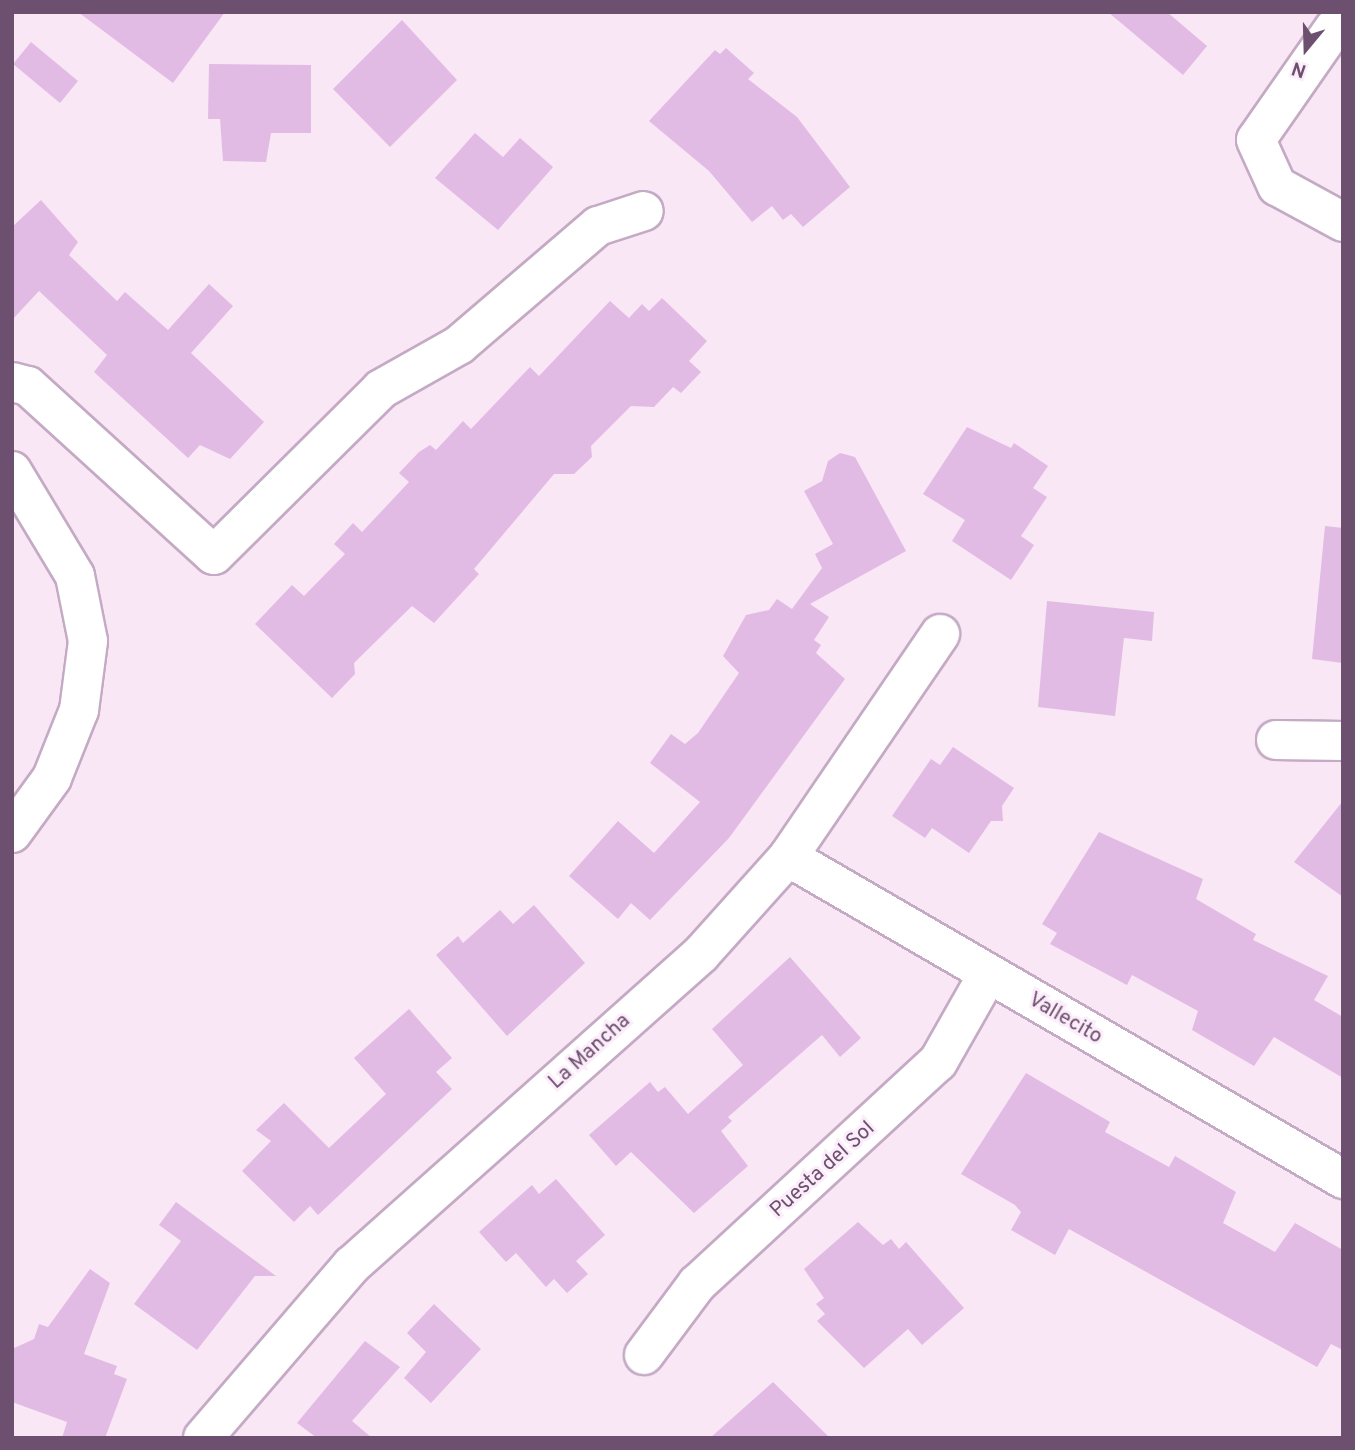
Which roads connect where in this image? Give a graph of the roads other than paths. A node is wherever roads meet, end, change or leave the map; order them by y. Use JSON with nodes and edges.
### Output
{"nodes":[{"id":1,"x":1329,"y":25,"type":"edge"},
{"id":2,"x":644,"y":211,"type":"dead end"},
{"id":3,"x":1343,"y":222,"type":"edge"},
{"id":4,"x":12,"y":382,"type":"edge"},
{"id":5,"x":12,"y":471,"type":"edge"},
{"id":6,"x":940,"y":634,"type":"dead end"},
{"id":7,"x":1276,"y":740,"type":"dead end"},
{"id":8,"x":1343,"y":741,"type":"edge"},
{"id":9,"x":12,"y":834,"type":"edge"},
{"id":10,"x":788,"y":857,"type":"junction"},
{"id":11,"x":988,"y":974,"type":"junction"},
{"id":12,"x":1343,"y":1179,"type":"edge"},
{"id":13,"x":644,"y":1355,"type":"dead end"},
{"id":14,"x":203,"y":1438,"type":"edge"}],
"edges":[{"from":1,"to":3,"type":"street"},
{"from":2,"to":4,"type":"street"},
{"from":5,"to":9,"type":"street"},
{"from":6,"to":10,"type":"street","name":"La Mancha"},
{"from":7,"to":8,"type":"street"},
{"from":10,"to":11,"type":"street","name":"Vallecito"},
{"from":10,"to":14,"type":"street","name":"La Mancha"},
{"from":11,"to":12,"type":"street","name":"Vallecito"},
{"from":11,"to":13,"type":"street","name":"Puesta del Sol"}]}
